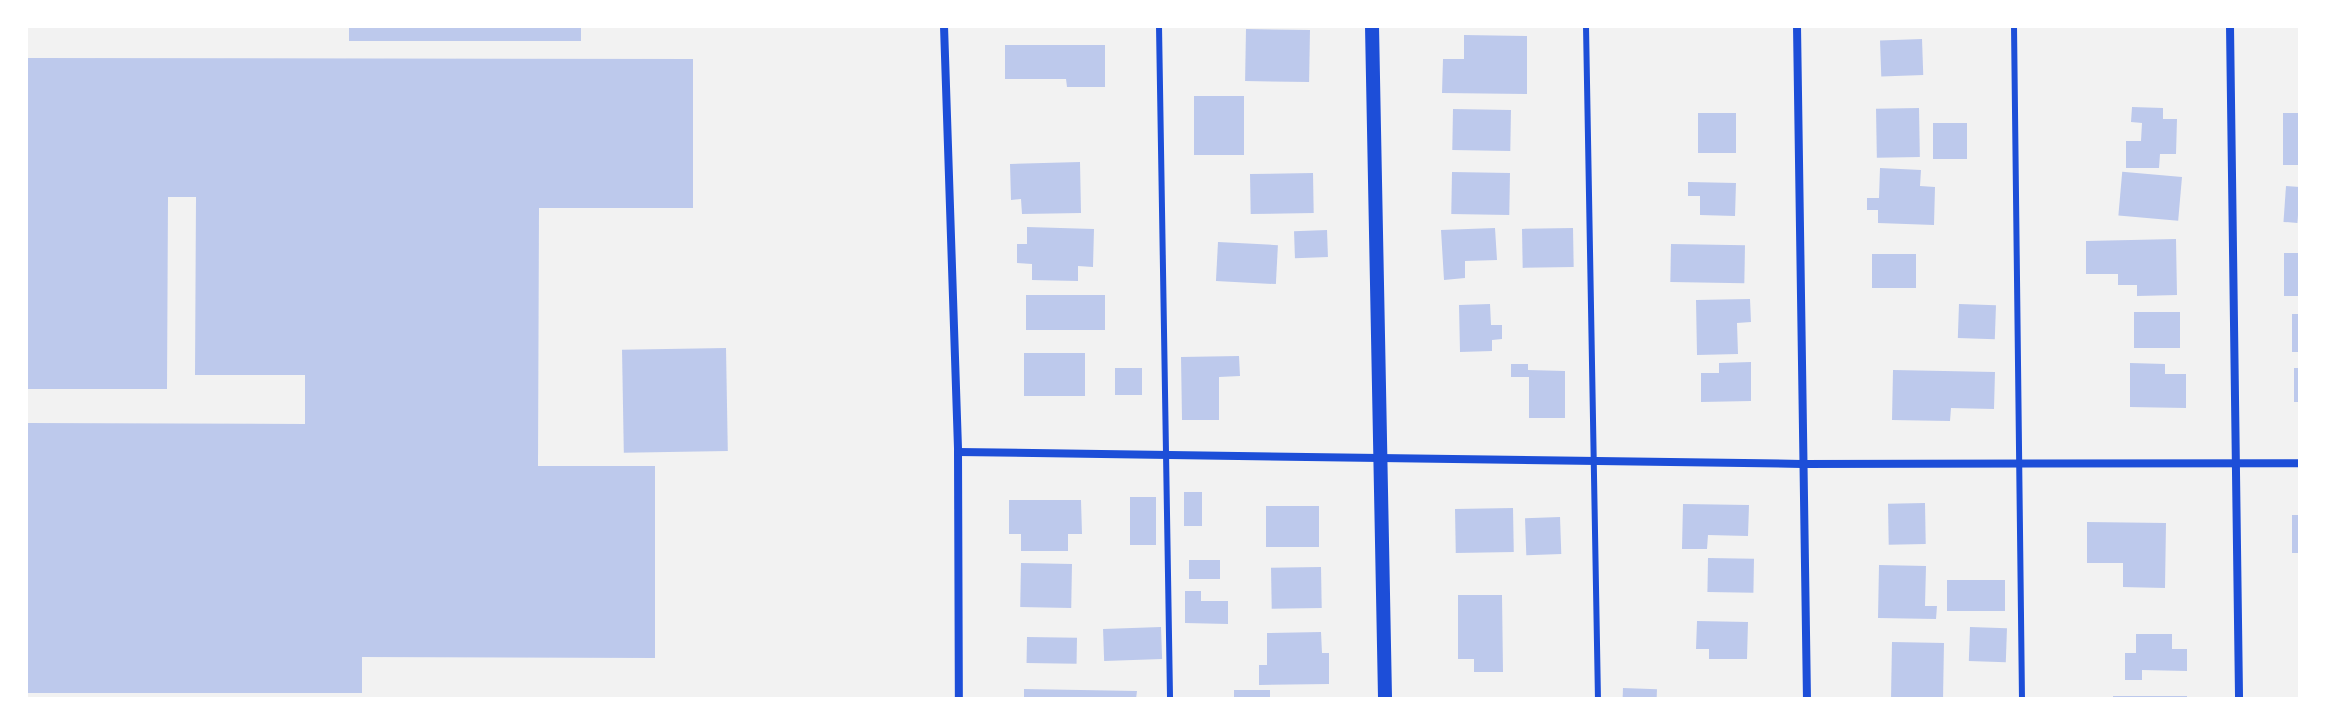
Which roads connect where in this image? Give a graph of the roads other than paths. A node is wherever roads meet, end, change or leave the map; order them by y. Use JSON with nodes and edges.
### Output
{"nodes":[{"id":1,"x":944,"y":26,"type":"edge"},
{"id":2,"x":1159,"y":26,"type":"edge"},
{"id":3,"x":1372,"y":26,"type":"edge"},
{"id":4,"x":1586,"y":26,"type":"edge"},
{"id":5,"x":1797,"y":26,"type":"edge"},
{"id":6,"x":2014,"y":26,"type":"edge"},
{"id":7,"x":2230,"y":26,"type":"edge"},
{"id":8,"x":958,"y":452,"type":"junction"},
{"id":9,"x":1169,"y":454,"type":"junction"},
{"id":10,"x":1381,"y":457,"type":"junction"},
{"id":11,"x":1592,"y":460,"type":"junction"},
{"id":12,"x":2233,"y":462,"type":"junction"},
{"id":13,"x":2019,"y":463,"type":"junction"},
{"id":14,"x":2300,"y":463,"type":"edge"},
{"id":15,"x":1802,"y":464,"type":"junction"},
{"id":16,"x":959,"y":699,"type":"edge"},
{"id":17,"x":1170,"y":699,"type":"edge"},
{"id":18,"x":1385,"y":699,"type":"edge"},
{"id":19,"x":1598,"y":699,"type":"edge"},
{"id":20,"x":1807,"y":699,"type":"edge"},
{"id":21,"x":2022,"y":699,"type":"edge"},
{"id":22,"x":2239,"y":699,"type":"edge"}],
"edges":[{"from":1,"to":8,"type":"street"},
{"from":2,"to":9,"type":"lane"},
{"from":3,"to":10,"type":"street"},
{"from":4,"to":11,"type":"lane"},
{"from":5,"to":15,"type":"street"},
{"from":6,"to":13,"type":"lane"},
{"from":7,"to":12,"type":"street"},
{"from":8,"to":9,"type":"street"},
{"from":8,"to":16,"type":"street"},
{"from":9,"to":10,"type":"street"},
{"from":9,"to":17,"type":"lane"},
{"from":10,"to":11,"type":"street"},
{"from":10,"to":18,"type":"street"},
{"from":11,"to":15,"type":"street"},
{"from":11,"to":19,"type":"lane"},
{"from":12,"to":13,"type":"street"},
{"from":12,"to":14,"type":"street"},
{"from":12,"to":22,"type":"street"},
{"from":13,"to":15,"type":"street"},
{"from":13,"to":21,"type":"lane"},
{"from":15,"to":20,"type":"street"}]}
